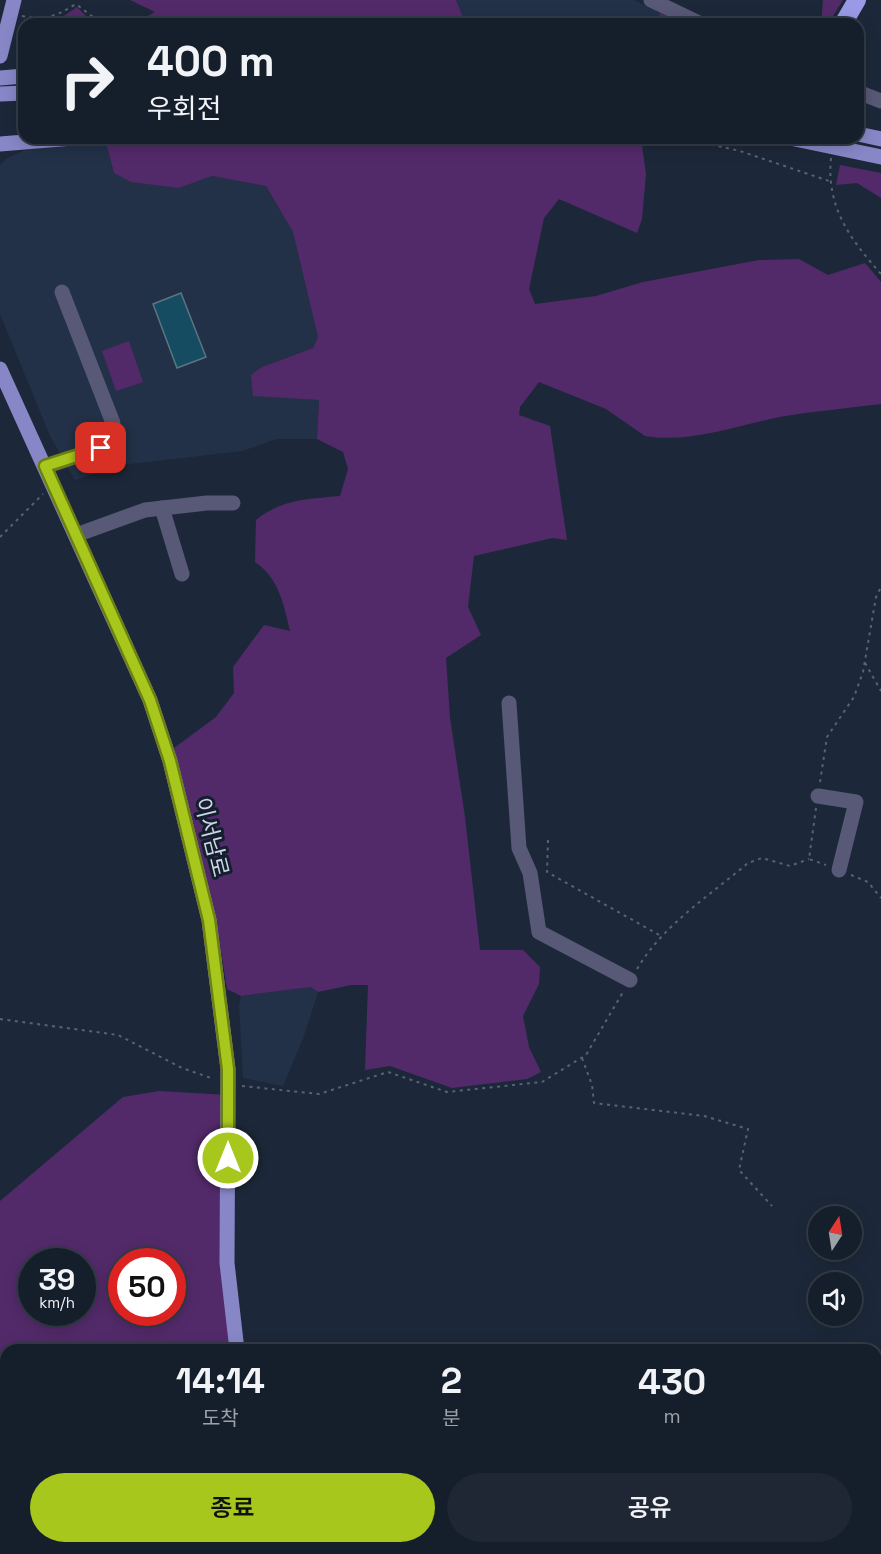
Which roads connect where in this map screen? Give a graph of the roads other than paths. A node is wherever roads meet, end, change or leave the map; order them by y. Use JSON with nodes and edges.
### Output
{"nodes":[{"id":1,"x":651,"y":0,"type":"edge"},
{"id":2,"x":857,"y":0,"type":"edge"},
{"id":3,"x":12,"y":7,"type":"edge"},
{"id":4,"x":688,"y":18,"type":"edge"},
{"id":5,"x":846,"y":18,"type":"edge"},
{"id":6,"x":0,"y":56,"type":"edge"},
{"id":7,"x":18,"y":76,"type":"edge"},
{"id":8,"x":0,"y":78,"type":"edge"},
{"id":9,"x":18,"y":93,"type":"edge"},
{"id":10,"x":0,"y":94,"type":"edge"},
{"id":11,"x":864,"y":94,"type":"edge"},
{"id":12,"x":881,"y":101,"type":"edge"},
{"id":13,"x":864,"y":135,"type":"edge"},
{"id":14,"x":881,"y":139,"type":"edge"},
{"id":15,"x":18,"y":143,"type":"edge"},
{"id":16,"x":0,"y":144,"type":"edge"},
{"id":17,"x":19,"y":144,"type":"edge"},
{"id":18,"x":818,"y":144,"type":"edge"},
{"id":19,"x":0,"y":155,"type":"edge"},
{"id":20,"x":881,"y":157,"type":"edge"},
{"id":21,"x":62,"y":292,"type":"dead end"},
{"id":22,"x":0,"y":369,"type":"edge"},
{"id":23,"x":45,"y":466,"type":"junction"},
{"id":24,"x":233,"y":503,"type":"dead end"},
{"id":25,"x":162,"y":508,"type":"junction"},
{"id":26,"x":76,"y":535,"type":"junction"},
{"id":27,"x":182,"y":574,"type":"dead end"},
{"id":28,"x":509,"y":703,"type":"dead end"},
{"id":29,"x":818,"y":796,"type":"road end"},
{"id":30,"x":839,"y":870,"type":"road end"},
{"id":31,"x":630,"y":980,"type":"road end"},
{"id":32,"x":236,"y":1344,"type":"edge"}],
"edges":[{"from":1,"to":4,"type":"street"},
{"from":2,"to":5,"type":"highway"},
{"from":3,"to":6,"type":"main road"},
{"from":7,"to":8,"type":"main road"},
{"from":9,"to":10,"type":"main road"},
{"from":11,"to":12,"type":"street"},
{"from":13,"to":14,"type":"main road"},
{"from":15,"to":16,"type":"main road"},
{"from":17,"to":19,"type":"main road"},
{"from":18,"to":20,"type":"main road"},
{"from":21,"to":23,"type":"street"},
{"from":22,"to":23,"type":"main road","name":"이서남로"},
{"from":23,"to":26,"type":"main road","name":"이서남로"},
{"from":24,"to":25,"type":"street"},
{"from":25,"to":26,"type":"street"},
{"from":25,"to":27,"type":"street"},
{"from":26,"to":32,"type":"main road","name":"이서남로"},
{"from":28,"to":31,"type":"street"},
{"from":29,"to":30,"type":"street"}]}
